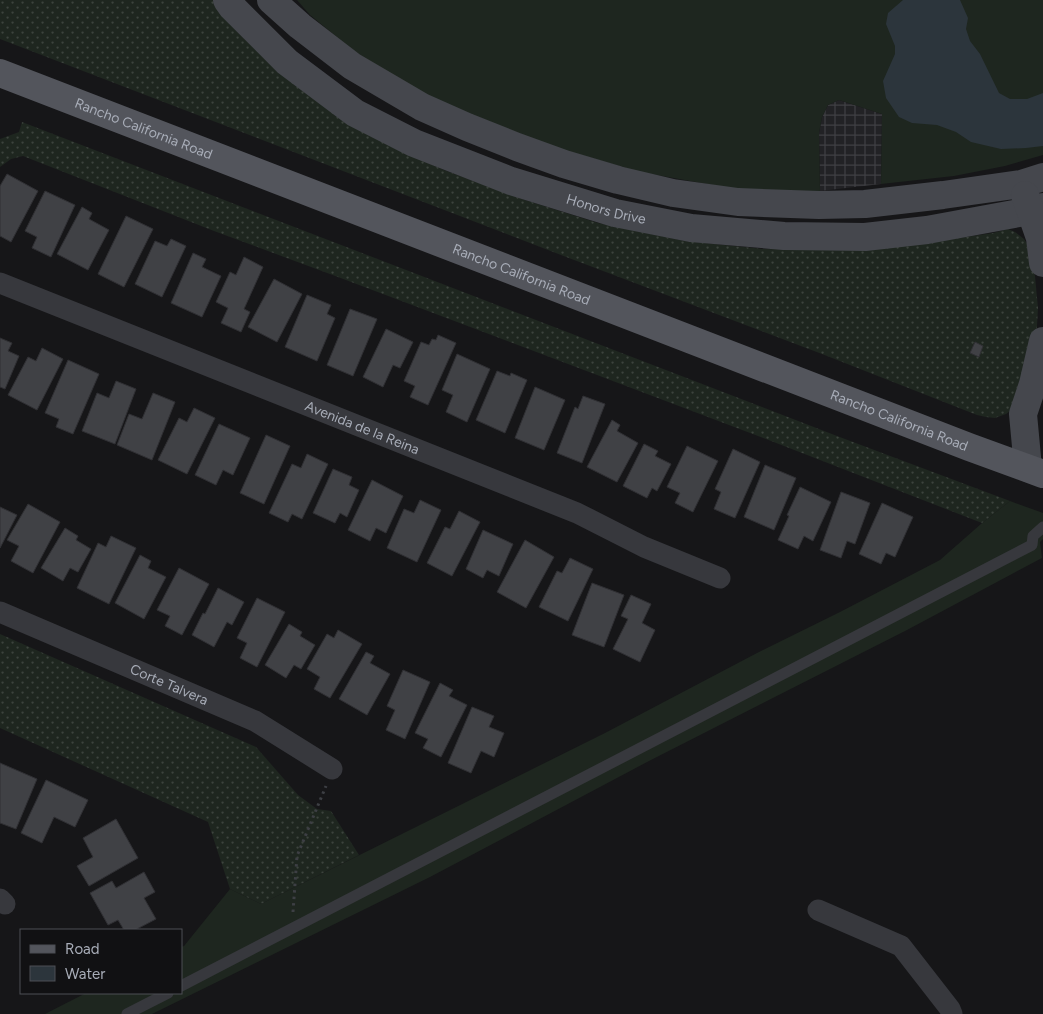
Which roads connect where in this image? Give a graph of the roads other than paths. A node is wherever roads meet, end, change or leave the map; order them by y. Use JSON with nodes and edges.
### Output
{"nodes":[{"id":1,"x":227,"y":0,"type":"edge"},
{"id":2,"x":271,"y":0,"type":"edge"},
{"id":3,"x":0,"y":73,"type":"edge"},
{"id":4,"x":1032,"y":181,"type":"edge"},
{"id":5,"x":1037,"y":209,"type":"edge"},
{"id":6,"x":1043,"y":263,"type":"edge"},
{"id":7,"x":0,"y":283,"type":"edge"},
{"id":8,"x":1043,"y":340,"type":"edge"},
{"id":9,"x":1038,"y":463,"type":"edge"},
{"id":10,"x":1043,"y":527,"type":"edge"},
{"id":11,"x":720,"y":578,"type":"dead end"},
{"id":12,"x":0,"y":612,"type":"edge"},
{"id":13,"x":332,"y":769,"type":"road end"},
{"id":14,"x":818,"y":910,"type":"dead end"},
{"id":15,"x":182,"y":985,"type":"edge"},
{"id":16,"x":166,"y":994,"type":"edge"},
{"id":17,"x":127,"y":1014,"type":"edge"},
{"id":18,"x":952,"y":1014,"type":"edge"}],
"edges":[{"from":1,"to":5,"type":"street","name":"Honors Drive"},
{"from":2,"to":4,"type":"street"},
{"from":3,"to":9,"type":"main road","name":"Rancho California Road"},
{"from":4,"to":5,"type":"street"},
{"from":5,"to":6,"type":"street"},
{"from":7,"to":11,"type":"street","name":"Avenida de la Reina"},
{"from":8,"to":9,"type":"street"},
{"from":10,"to":15,"type":"lane"},
{"from":12,"to":13,"type":"street","name":"Corte Talvera"},
{"from":14,"to":18,"type":"street"},
{"from":16,"to":17,"type":"lane"}]}
